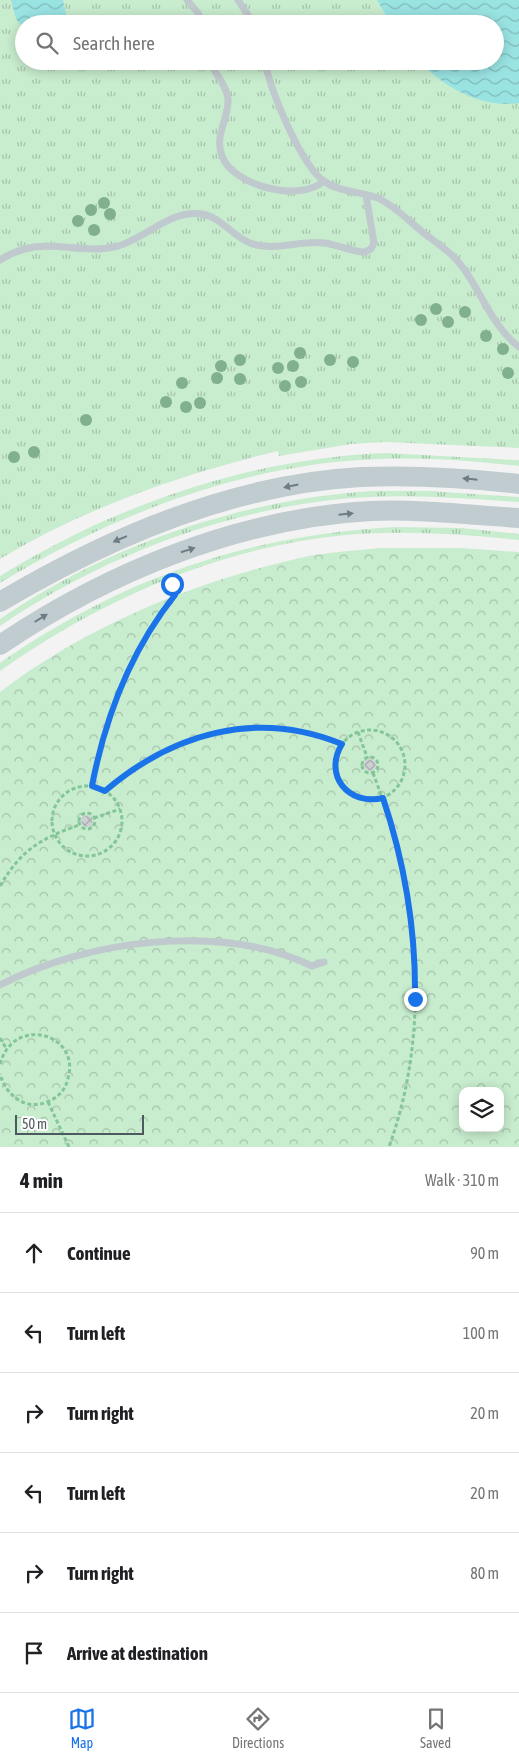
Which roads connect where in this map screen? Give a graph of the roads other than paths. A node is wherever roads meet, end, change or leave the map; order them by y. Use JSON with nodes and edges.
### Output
{"nodes":[{"id":1,"x":187,"y":0,"type":"edge"},
{"id":2,"x":238,"y":0,"type":"edge"},
{"id":3,"x":199,"y":15,"type":"edge"},
{"id":4,"x":248,"y":15,"type":"edge"},
{"id":5,"x":214,"y":70,"type":"edge"},
{"id":6,"x":267,"y":70,"type":"edge"},
{"id":7,"x":324,"y":181,"type":"junction"},
{"id":8,"x":366,"y":195,"type":"junction"},
{"id":9,"x":0,"y":260,"type":"edge"},
{"id":10,"x":519,"y":347,"type":"edge"},
{"id":11,"x":519,"y":484,"type":"edge"},
{"id":12,"x":519,"y":518,"type":"edge"},
{"id":13,"x":0,"y":602,"type":"edge"},
{"id":14,"x":0,"y":645,"type":"edge"},
{"id":15,"x":324,"y":962,"type":"dead end"},
{"id":16,"x":0,"y":985,"type":"edge"}],
"edges":[{"from":1,"to":3,"type":"lane"},
{"from":2,"to":4,"type":"lane"},
{"from":5,"to":7,"type":"lane"},
{"from":6,"to":7,"type":"lane"},
{"from":7,"to":8,"type":"lane"},
{"from":8,"to":9,"type":"lane"},
{"from":8,"to":10,"type":"lane"},
{"from":11,"to":13,"type":"street","one_way":true},
{"from":14,"to":12,"type":"street","one_way":true},
{"from":15,"to":16,"type":"lane"}]}
